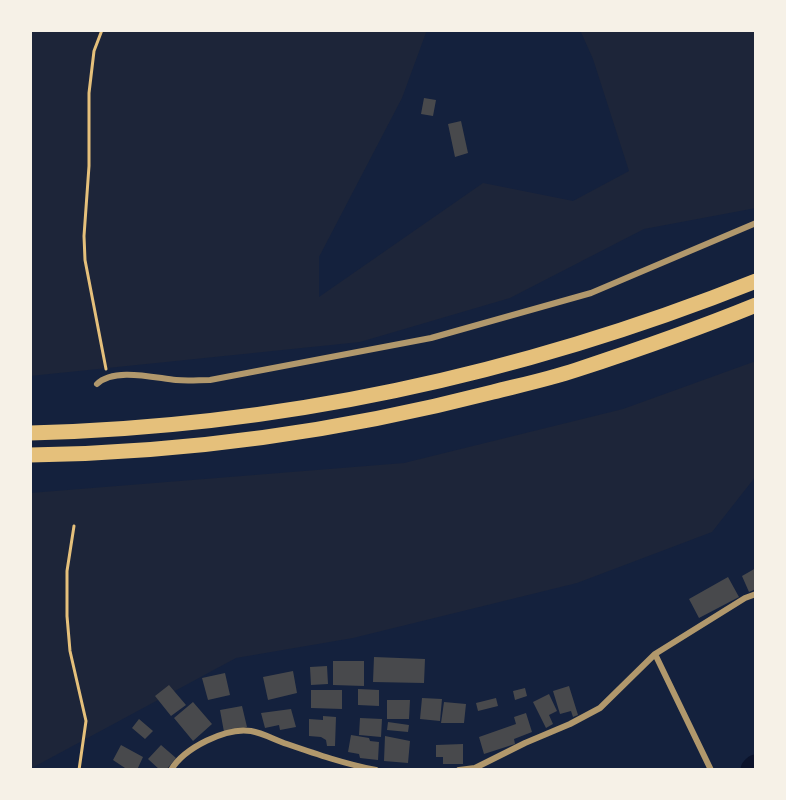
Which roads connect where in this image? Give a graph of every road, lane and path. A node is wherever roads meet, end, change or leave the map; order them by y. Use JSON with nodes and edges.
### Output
{"nodes":[{"id":1,"x":102,"y":30,"type":"edge"},
{"id":2,"x":756,"y":223,"type":"edge"},
{"id":3,"x":756,"y":281,"type":"edge"},
{"id":4,"x":756,"y":305,"type":"edge"},
{"id":5,"x":108,"y":378,"type":"junction"},
{"id":6,"x":97,"y":384,"type":"dead end"},
{"id":7,"x":30,"y":433,"type":"edge"},
{"id":8,"x":30,"y":455,"type":"edge"},
{"id":9,"x":74,"y":526,"type":"dead end"},
{"id":10,"x":756,"y":594,"type":"edge"},
{"id":11,"x":655,"y":654,"type":"junction"},
{"id":12,"x":79,"y":770,"type":"edge"},
{"id":13,"x":171,"y":770,"type":"edge"},
{"id":14,"x":376,"y":770,"type":"edge"},
{"id":15,"x":459,"y":770,"type":"edge"},
{"id":16,"x":711,"y":770,"type":"edge"}],
"edges":[{"from":1,"to":5,"type":"path"},
{"from":2,"to":5,"type":"street"},
{"from":3,"to":7,"type":"highway"},
{"from":4,"to":8,"type":"highway"},
{"from":5,"to":6,"type":"street"},
{"from":9,"to":12,"type":"path"},
{"from":10,"to":11,"type":"street"},
{"from":11,"to":15,"type":"street"},
{"from":11,"to":16,"type":"street"},
{"from":13,"to":14,"type":"street"}]}
